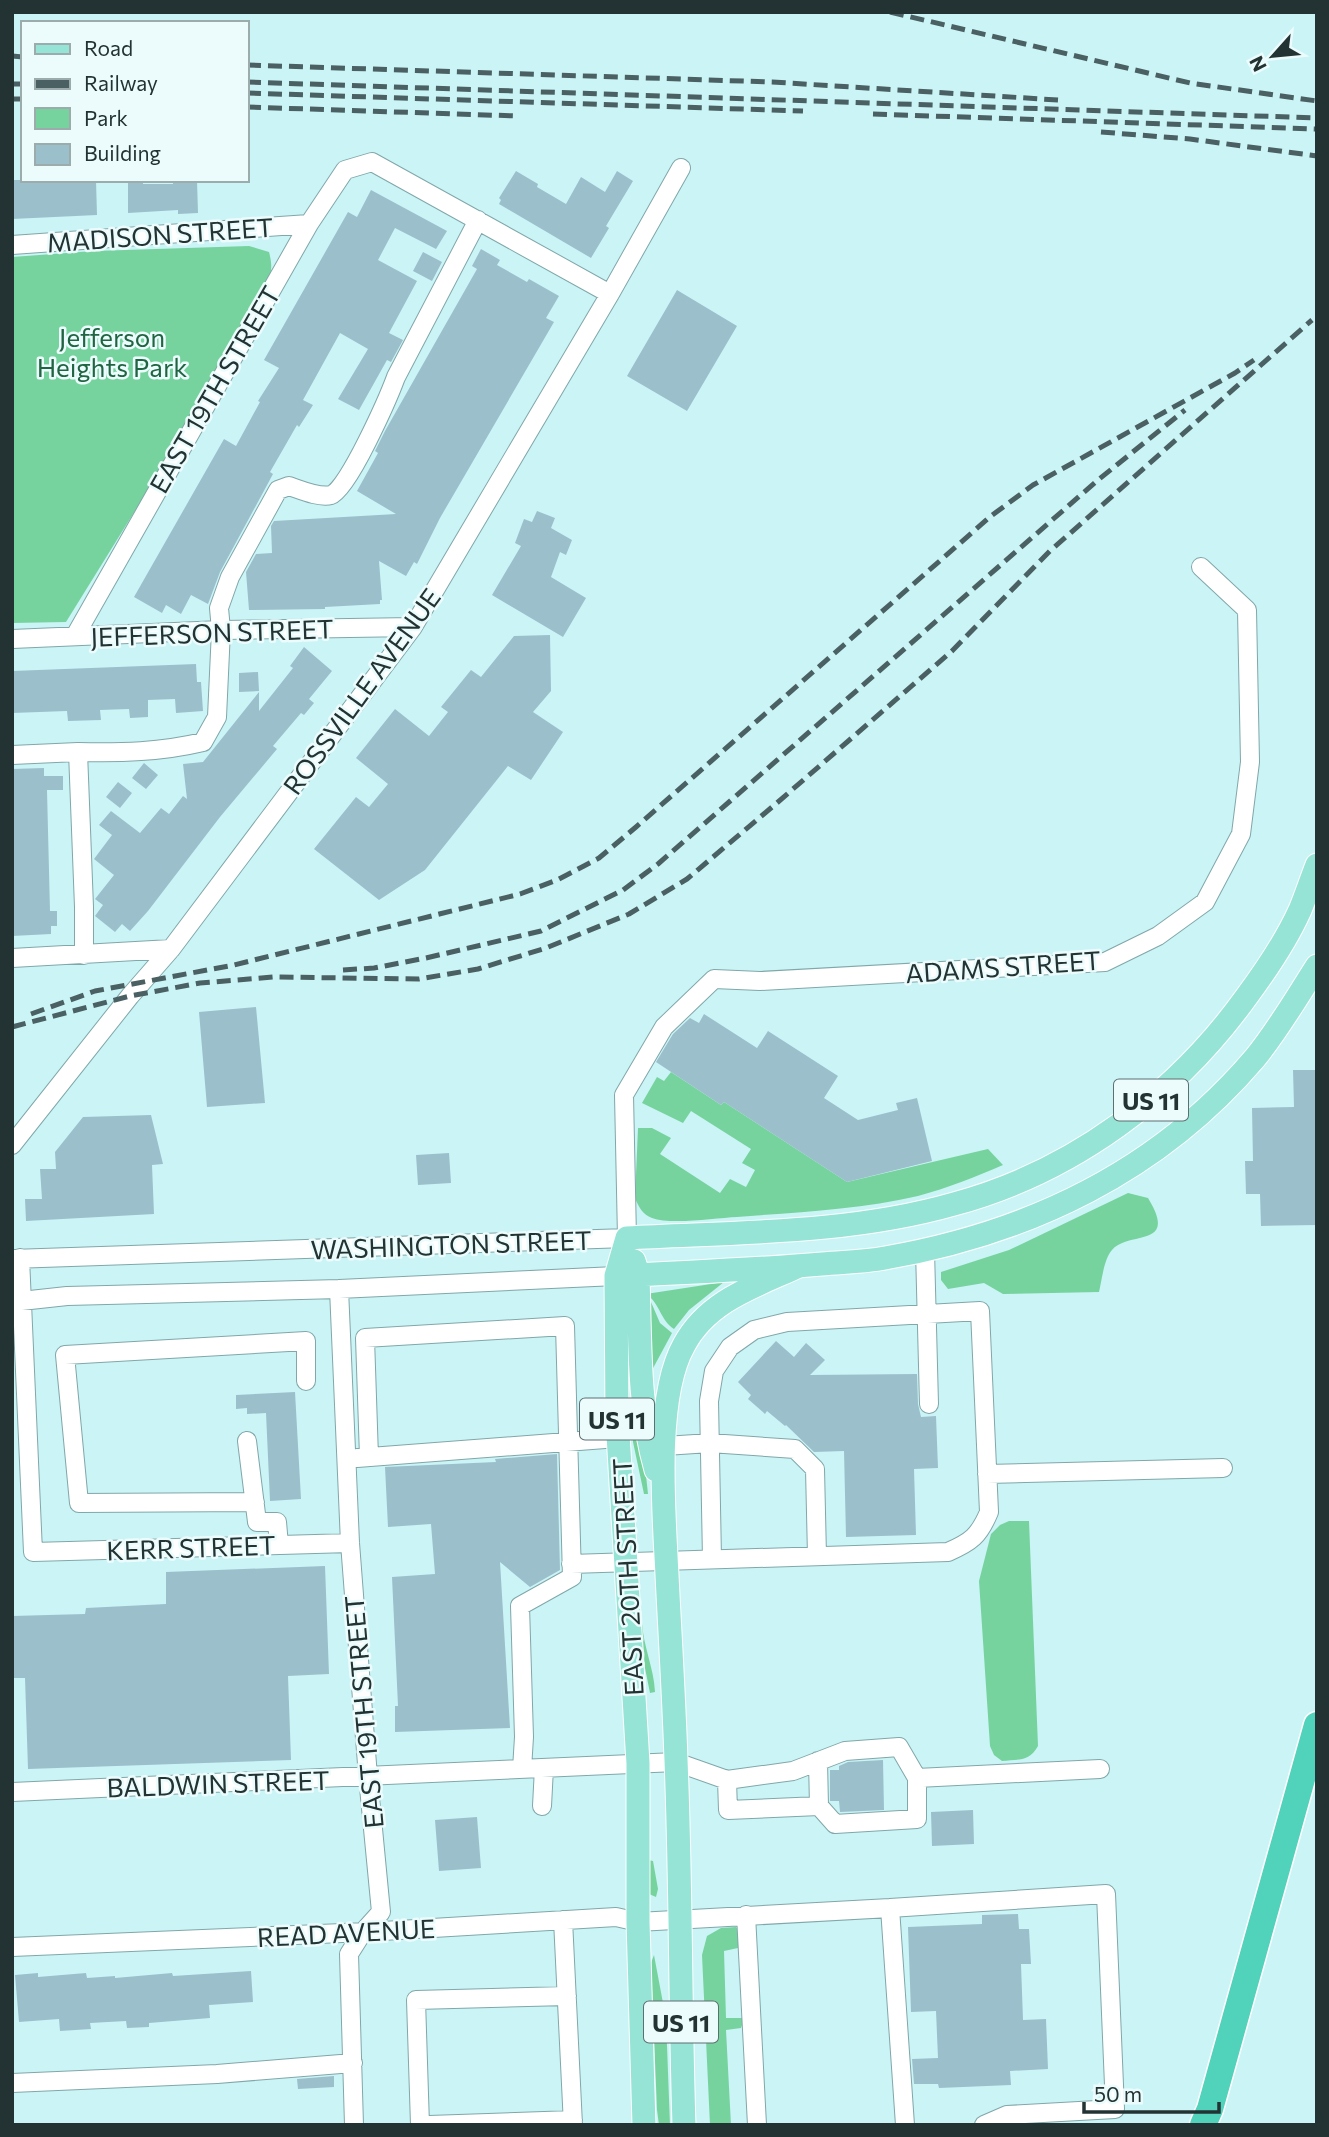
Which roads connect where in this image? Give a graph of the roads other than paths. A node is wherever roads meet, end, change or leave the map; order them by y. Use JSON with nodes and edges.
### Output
{"nodes":[{"id":1,"x":681,"y":168,"type":"dead end"},
{"id":2,"x":478,"y":220,"type":"junction"},
{"id":3,"x":309,"y":223,"type":"junction"},
{"id":4,"x":12,"y":245,"type":"edge"},
{"id":5,"x":610,"y":294,"type":"junction"},
{"id":6,"x":1201,"y":567,"type":"dead end"},
{"id":7,"x":413,"y":627,"type":"junction"},
{"id":8,"x":221,"y":630,"type":"junction"},
{"id":9,"x":75,"y":636,"type":"junction"},
{"id":10,"x":12,"y":639,"type":"edge"},
{"id":11,"x":78,"y":752,"type":"junction"},
{"id":12,"x":12,"y":755,"type":"edge"},
{"id":13,"x":1317,"y":866,"type":"edge"},
{"id":14,"x":171,"y":949,"type":"junction"},
{"id":15,"x":84,"y":954,"type":"junction"},
{"id":16,"x":12,"y":958,"type":"edge"},
{"id":17,"x":1317,"y":966,"type":"edge"},
{"id":18,"x":714,"y":979,"type":"joint"},
{"id":19,"x":12,"y":1145,"type":"edge"},
{"id":20,"x":627,"y":1238,"type":"junction"},
{"id":21,"x":925,"y":1250,"type":"junction"},
{"id":22,"x":15,"y":1258,"type":"edge"},
{"id":23,"x":799,"y":1266,"type":"junction"},
{"id":24,"x":627,"y":1275,"type":"junction"},
{"id":25,"x":339,"y":1289,"type":"junction"},
{"id":26,"x":17,"y":1302,"type":"edge"},
{"id":27,"x":926,"y":1314,"type":"junction"},
{"id":28,"x":306,"y":1381,"type":"dead end"},
{"id":29,"x":929,"y":1404,"type":"dead end"},
{"id":30,"x":618,"y":1438,"type":"junction"},
{"id":31,"x":247,"y":1441,"type":"dead end"},
{"id":32,"x":567,"y":1442,"type":"junction"},
{"id":33,"x":710,"y":1443,"type":"junction"},
{"id":34,"x":665,"y":1446,"type":"junction"},
{"id":35,"x":369,"y":1457,"type":"junction"},
{"id":36,"x":346,"y":1458,"type":"junction"},
{"id":37,"x":1223,"y":1468,"type":"dead end"},
{"id":38,"x":987,"y":1474,"type":"junction"},
{"id":39,"x":663,"y":1494,"type":"junction"},
{"id":40,"x":255,"y":1502,"type":"junction"},
{"id":41,"x":350,"y":1543,"type":"junction"},
{"id":42,"x":279,"y":1545,"type":"junction"},
{"id":43,"x":817,"y":1556,"type":"junction"},
{"id":44,"x":712,"y":1559,"type":"junction"},
{"id":45,"x":667,"y":1560,"type":"junction"},
{"id":46,"x":626,"y":1562,"type":"junction"},
{"id":47,"x":571,"y":1564,"type":"junction"},
{"id":48,"x":1317,"y":1725,"type":"edge"},
{"id":49,"x":818,"y":1761,"type":"junction"},
{"id":50,"x":676,"y":1762,"type":"junction"},
{"id":51,"x":638,"y":1763,"type":"junction"},
{"id":52,"x":544,"y":1768,"type":"junction"},
{"id":53,"x":522,"y":1769,"type":"junction"},
{"id":54,"x":1100,"y":1769,"type":"dead end"},
{"id":55,"x":368,"y":1777,"type":"junction"},
{"id":56,"x":917,"y":1778,"type":"junction"},
{"id":57,"x":727,"y":1780,"type":"junction"},
{"id":58,"x":12,"y":1792,"type":"edge"},
{"id":59,"x":542,"y":1806,"type":"dead end"},
{"id":60,"x":819,"y":1806,"type":"junction"},
{"id":61,"x":890,"y":1908,"type":"junction"},
{"id":62,"x":746,"y":1915,"type":"junction"},
{"id":63,"x":679,"y":1919,"type":"junction"},
{"id":64,"x":563,"y":1920,"type":"junction"},
{"id":65,"x":638,"y":1922,"type":"junction"},
{"id":66,"x":363,"y":1932,"type":"junction"},
{"id":67,"x":12,"y":1947,"type":"edge"},
{"id":68,"x":566,"y":1996,"type":"junction"},
{"id":69,"x":352,"y":2063,"type":"junction"},
{"id":70,"x":12,"y":2083,"type":"edge"},
{"id":71,"x":573,"y":2123,"type":"edge"},
{"id":72,"x":355,"y":2125,"type":"edge"},
{"id":73,"x":420,"y":2125,"type":"edge"},
{"id":74,"x":429,"y":2125,"type":"edge"},
{"id":75,"x":644,"y":2125,"type":"edge"},
{"id":76,"x":684,"y":2125,"type":"edge"},
{"id":77,"x":757,"y":2125,"type":"edge"},
{"id":78,"x":905,"y":2125,"type":"edge"},
{"id":79,"x":984,"y":2125,"type":"edge"},
{"id":80,"x":1203,"y":2125,"type":"edge"}],
"edges":[{"from":1,"to":5,"type":"street","name":"ROSSVILLE AVENUE"},
{"from":2,"to":3,"type":"street","name":"EAST 19TH STREET"},
{"from":2,"to":5,"type":"street"},
{"from":2,"to":8,"type":"street"},
{"from":3,"to":4,"type":"street","name":"MADISON STREET"},
{"from":3,"to":9,"type":"street","name":"EAST 19TH STREET"},
{"from":5,"to":7,"type":"street","name":"ROSSVILLE AVENUE"},
{"from":6,"to":18,"type":"street","name":"ADAMS STREET"},
{"from":7,"to":8,"type":"street","name":"JEFFERSON STREET"},
{"from":7,"to":14,"type":"street","name":"ROSSVILLE AVENUE"},
{"from":8,"to":9,"type":"street","name":"JEFFERSON STREET"},
{"from":8,"to":11,"type":"street"},
{"from":9,"to":10,"type":"street","name":"JEFFERSON STREET"},
{"from":11,"to":12,"type":"street"},
{"from":11,"to":15,"type":"street"},
{"from":13,"to":20,"type":"main road","name":"WASHINGTON STREET","number":"US 11"},
{"from":14,"to":15,"type":"street"},
{"from":14,"to":19,"type":"street","name":"ROSSVILLE AVENUE"},
{"from":15,"to":16,"type":"street"},
{"from":17,"to":21,"type":"main road","number":"US 11"},
{"from":18,"to":20,"type":"street","name":"EAST 20TH STREET"},
{"from":20,"to":22,"type":"street","name":"WASHINGTON STREET"},
{"from":20,"to":24,"type":"main road","name":"EAST 20TH STREET","number":"US 11"},
{"from":21,"to":23,"type":"main road","name":"WASHINGTON STREET","number":"US 11"},
{"from":21,"to":27,"type":"street"},
{"from":22,"to":26,"type":"street"},
{"from":23,"to":24,"type":"main road","name":"WASHINGTON STREET"},
{"from":23,"to":34,"type":"main road","number":"US 11"},
{"from":24,"to":25,"type":"street","name":"WASHINGTON STREET"},
{"from":24,"to":30,"type":"main road","name":"EAST 20TH STREET","number":"US 11"},
{"from":24,"to":39,"type":"main road"},
{"from":25,"to":26,"type":"street","name":"WASHINGTON STREET"},
{"from":25,"to":36,"type":"street","name":"EAST 19TH STREET"},
{"from":26,"to":42,"type":"street","name":"KERR STREET"},
{"from":27,"to":29,"type":"street"},
{"from":27,"to":33,"type":"street"},
{"from":27,"to":38,"type":"street"},
{"from":28,"to":40,"type":"street"},
{"from":30,"to":32,"type":"street"},
{"from":30,"to":46,"type":"main road","name":"EAST 20TH STREET","number":"US 11"},
{"from":31,"to":40,"type":"street"},
{"from":32,"to":35,"type":"street"},
{"from":32,"to":35,"type":"street"},
{"from":32,"to":47,"type":"street"},
{"from":33,"to":34,"type":"street"},
{"from":33,"to":43,"type":"street"},
{"from":33,"to":44,"type":"street"},
{"from":34,"to":39,"type":"main road","number":"US 11"},
{"from":35,"to":36,"type":"street"},
{"from":36,"to":41,"type":"street","name":"EAST 19TH STREET"},
{"from":37,"to":38,"type":"street"},
{"from":38,"to":43,"type":"street"},
{"from":39,"to":45,"type":"main road","name":"EAST 20TH STREET","number":"US 11"},
{"from":40,"to":42,"type":"street"},
{"from":41,"to":42,"type":"street","name":"KERR STREET"},
{"from":41,"to":55,"type":"street","name":"EAST 19TH STREET"},
{"from":43,"to":44,"type":"street"},
{"from":44,"to":45,"type":"street"},
{"from":45,"to":46,"type":"street"},
{"from":45,"to":50,"type":"main road","name":"EAST 20TH STREET","number":"US 11"},
{"from":46,"to":47,"type":"street"},
{"from":46,"to":51,"type":"main road","name":"EAST 20TH STREET","number":"US 11"},
{"from":47,"to":53,"type":"street"},
{"from":48,"to":80,"type":"highway"},
{"from":49,"to":56,"type":"street"},
{"from":49,"to":57,"type":"street"},
{"from":49,"to":60,"type":"street"},
{"from":50,"to":51,"type":"street","name":"BALDWIN STREET"},
{"from":50,"to":57,"type":"street"},
{"from":50,"to":63,"type":"main road","name":"EAST 20TH STREET","number":"US 11"},
{"from":51,"to":52,"type":"street","name":"BALDWIN STREET"},
{"from":51,"to":65,"type":"main road","name":"EAST 20TH STREET","number":"US 11"},
{"from":52,"to":53,"type":"street","name":"BALDWIN STREET"},
{"from":52,"to":59,"type":"street"},
{"from":53,"to":55,"type":"street","name":"BALDWIN STREET"},
{"from":54,"to":56,"type":"street"},
{"from":55,"to":58,"type":"street","name":"BALDWIN STREET"},
{"from":55,"to":66,"type":"street","name":"EAST 19TH STREET"},
{"from":56,"to":60,"type":"street"},
{"from":57,"to":60,"type":"street"},
{"from":61,"to":62,"type":"street","name":"READ AVENUE"},
{"from":61,"to":78,"type":"street"},
{"from":61,"to":79,"type":"street","name":"READ AVENUE"},
{"from":62,"to":63,"type":"street","name":"READ AVENUE"},
{"from":62,"to":77,"type":"street"},
{"from":63,"to":65,"type":"street","name":"READ AVENUE"},
{"from":63,"to":76,"type":"main road","name":"EAST 20TH STREET","number":"US 11"},
{"from":64,"to":65,"type":"street","name":"READ AVENUE"},
{"from":64,"to":66,"type":"street","name":"READ AVENUE"},
{"from":64,"to":68,"type":"street"},
{"from":65,"to":75,"type":"main road","name":"EAST 20TH STREET","number":"US 11"},
{"from":66,"to":67,"type":"street","name":"READ AVENUE"},
{"from":66,"to":69,"type":"street","name":"EAST 19TH STREET"},
{"from":68,"to":71,"type":"street"},
{"from":68,"to":73,"type":"street"},
{"from":69,"to":70,"type":"street"},
{"from":69,"to":72,"type":"street","name":"EAST 19TH STREET"},
{"from":71,"to":74,"type":"street"}]}
